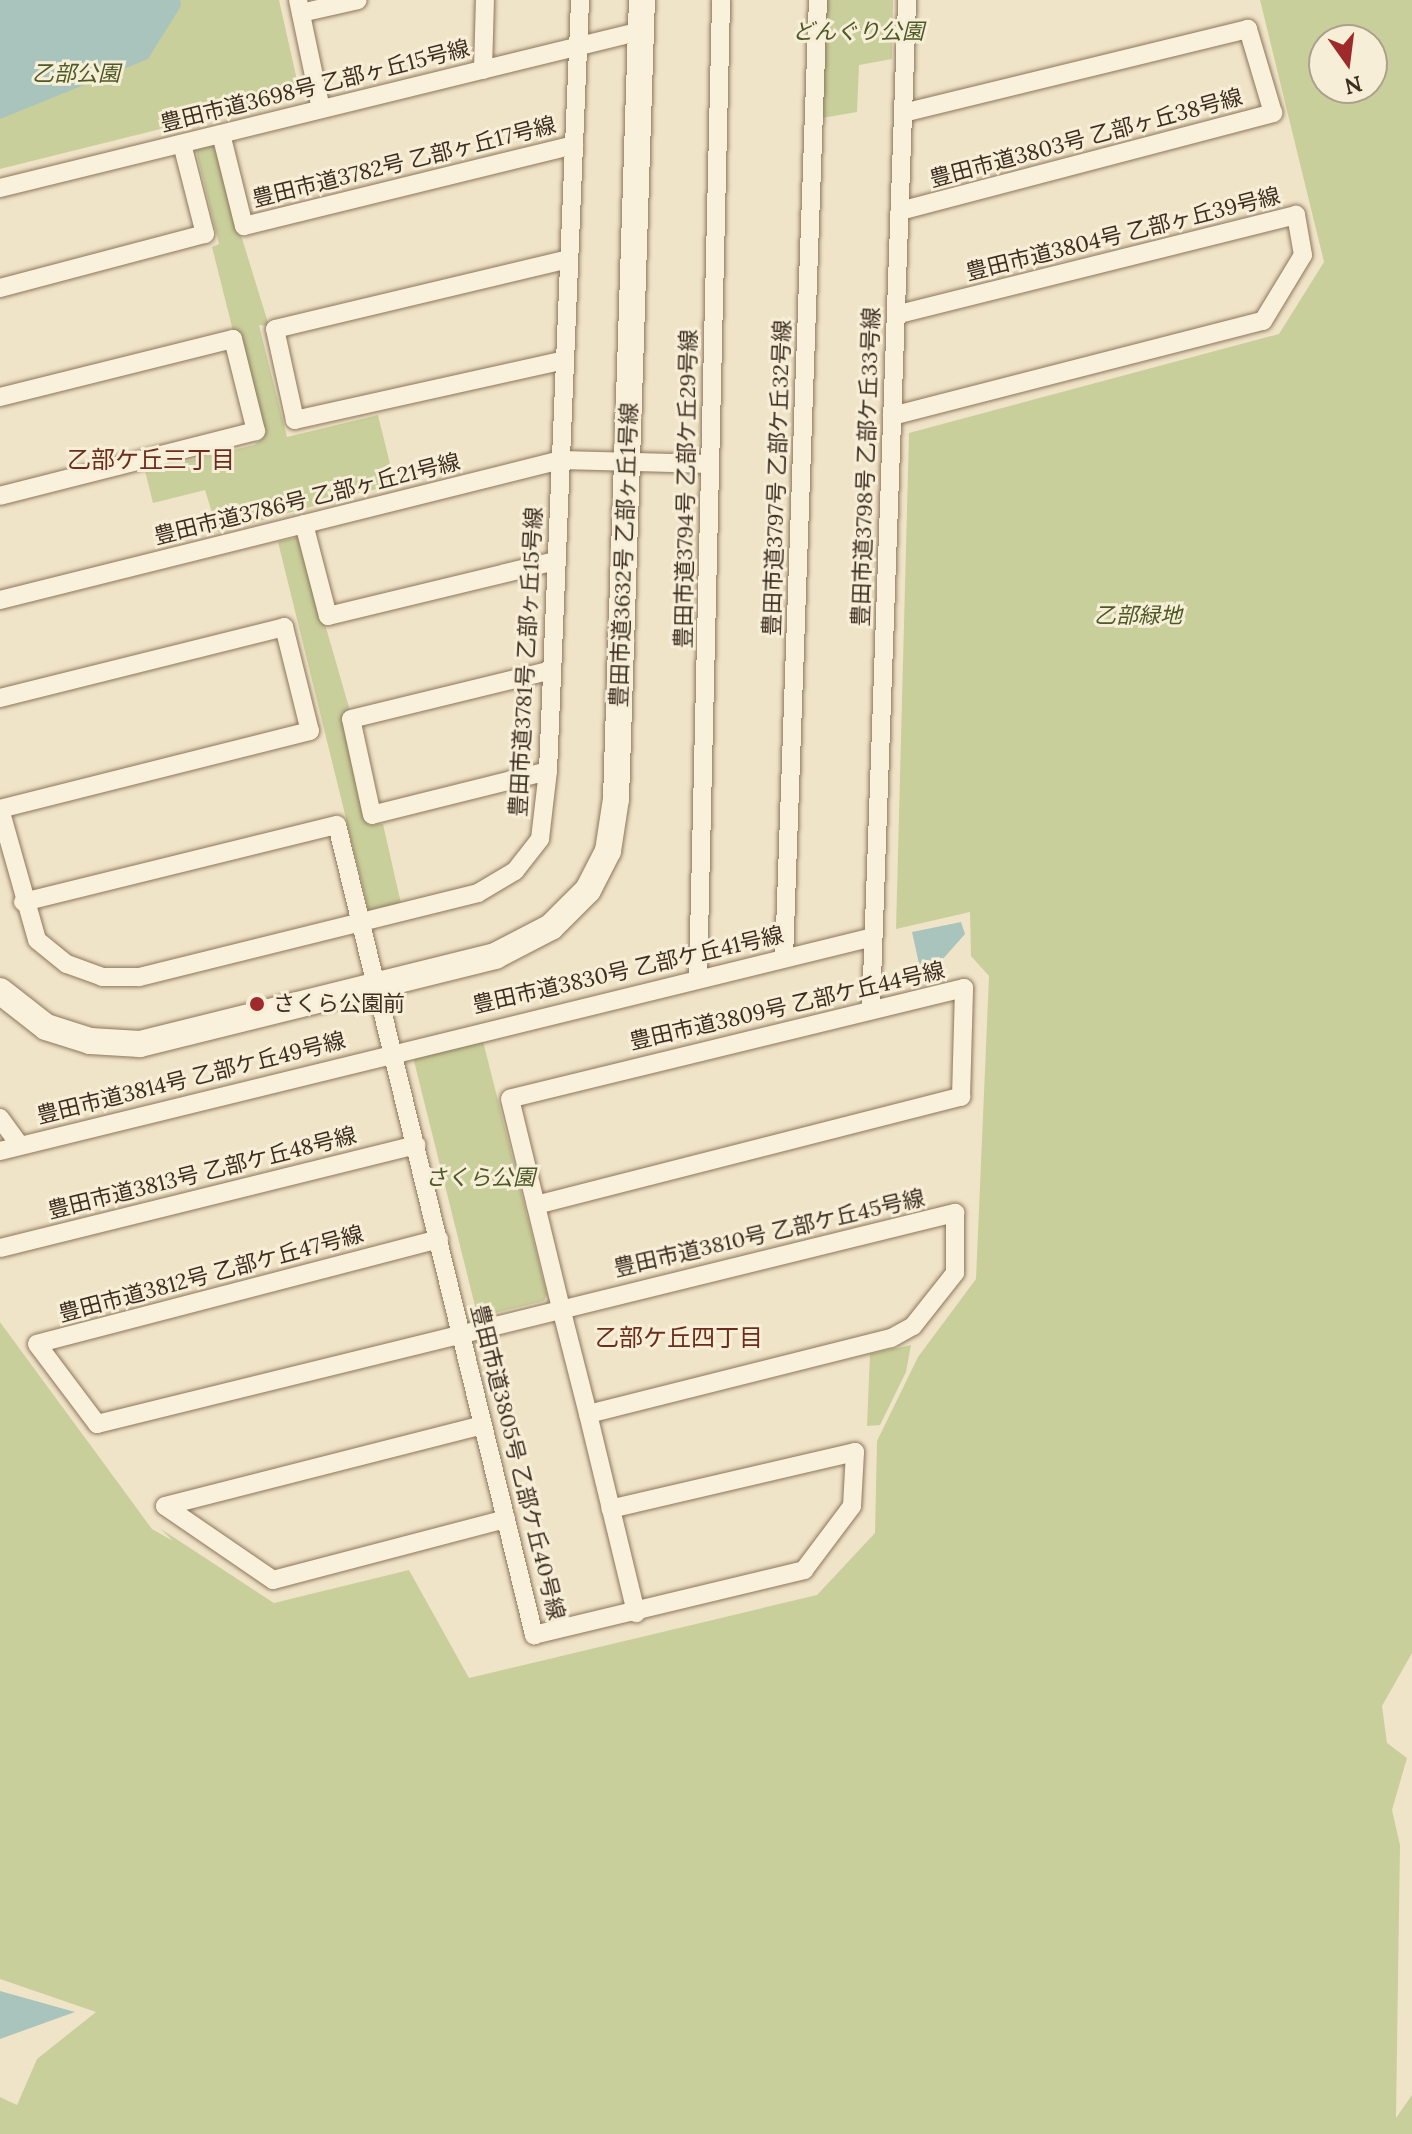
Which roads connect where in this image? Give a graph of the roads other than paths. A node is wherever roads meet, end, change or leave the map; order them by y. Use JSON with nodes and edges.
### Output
{"nodes":[{"id":1,"x":358,"y":0,"type":"edge"},
{"id":2,"x":485,"y":0,"type":"edge"},
{"id":3,"x":580,"y":0,"type":"edge"},
{"id":4,"x":642,"y":0,"type":"edge"},
{"id":5,"x":721,"y":0,"type":"edge"},
{"id":6,"x":818,"y":0,"type":"edge"},
{"id":7,"x":909,"y":1,"type":"edge"},
{"id":8,"x":299,"y":6,"type":"edge"},
{"id":9,"x":641,"y":31,"type":"junction"},
{"id":10,"x":578,"y":47,"type":"junction"},
{"id":11,"x":483,"y":70,"type":"junction"},
{"id":12,"x":321,"y":109,"type":"junction"},
{"id":13,"x":903,"y":113,"type":"junction"},
{"id":14,"x":221,"y":134,"type":"junction"},
{"id":15,"x":182,"y":144,"type":"junction"},
{"id":16,"x":574,"y":145,"type":"junction"},
{"id":17,"x":0,"y":188,"type":"edge"},
{"id":18,"x":900,"y":211,"type":"junction"},
{"id":19,"x":569,"y":259,"type":"junction"},
{"id":20,"x":0,"y":288,"type":"edge"},
{"id":21,"x":896,"y":315,"type":"junction"},
{"id":22,"x":565,"y":360,"type":"junction"},
{"id":23,"x":0,"y":397,"type":"edge"},
{"id":24,"x":892,"y":416,"type":"junction"},
{"id":25,"x":561,"y":460,"type":"junction"},
{"id":26,"x":627,"y":461,"type":"junction"},
{"id":27,"x":710,"y":464,"type":"junction"},
{"id":28,"x":0,"y":496,"type":"edge"},
{"id":29,"x":304,"y":524,"type":"junction"},
{"id":30,"x":556,"y":561,"type":"junction"},
{"id":31,"x":0,"y":600,"type":"edge"},
{"id":32,"x":552,"y":670,"type":"junction"},
{"id":33,"x":0,"y":698,"type":"edge"},
{"id":34,"x":548,"y":771,"type":"junction"},
{"id":35,"x":0,"y":809,"type":"edge"},
{"id":36,"x":23,"y":902,"type":"junction"},
{"id":37,"x":362,"y":924,"type":"junction"},
{"id":38,"x":873,"y":937,"type":"junction"},
{"id":39,"x":784,"y":958,"type":"junction"},
{"id":40,"x":698,"y":979,"type":"junction"},
{"id":41,"x":389,"y":984,"type":"junction"},
{"id":42,"x":0,"y":991,"type":"edge"},
{"id":43,"x":871,"y":1008,"type":"junction"},
{"id":44,"x":394,"y":1051,"type":"junction"},
{"id":45,"x":0,"y":1118,"type":"edge"},
{"id":46,"x":416,"y":1145,"type":"junction"},
{"id":47,"x":20,"y":1146,"type":"junction"},
{"id":48,"x":0,"y":1151,"type":"edge"},
{"id":49,"x":536,"y":1205,"type":"junction"},
{"id":50,"x":439,"y":1239,"type":"junction"},
{"id":51,"x":0,"y":1248,"type":"edge"},
{"id":52,"x":561,"y":1308,"type":"junction"},
{"id":53,"x":461,"y":1333,"type":"junction"},
{"id":54,"x":588,"y":1414,"type":"junction"},
{"id":55,"x":483,"y":1425,"type":"junction"},
{"id":56,"x":611,"y":1509,"type":"junction"},
{"id":57,"x":506,"y":1519,"type":"junction"},
{"id":58,"x":636,"y":1613,"type":"junction"}],
"edges":[{"from":1,"to":8,"type":"street"},
{"from":2,"to":11,"type":"street"},
{"from":3,"to":10,"type":"street","name":"豊田市道3781号 乙部ヶ丘15号線"},
{"from":4,"to":9,"type":"street","name":"豊田市道3632号 乙部ヶ丘1号線"},
{"from":5,"to":27,"type":"street","name":"豊田市道3794号 乙部ケ丘29号線"},
{"from":6,"to":39,"type":"street","name":"豊田市道3797号 乙部ケ丘32号線"},
{"from":7,"to":13,"type":"street","name":"豊田市道3798号 乙部ケ丘33号線"},
{"from":8,"to":12,"type":"street"},
{"from":9,"to":10,"type":"street","name":"豊田市道3698号 乙部ヶ丘15号線"},
{"from":9,"to":26,"type":"street","name":"豊田市道3632号 乙部ヶ丘1号線"},
{"from":10,"to":11,"type":"street","name":"豊田市道3698号 乙部ヶ丘15号線"},
{"from":10,"to":16,"type":"street","name":"豊田市道3781号 乙部ヶ丘15号線"},
{"from":11,"to":12,"type":"street","name":"豊田市道3698号 乙部ヶ丘15号線"},
{"from":12,"to":14,"type":"street","name":"豊田市道3698号 乙部ヶ丘15号線"},
{"from":13,"to":18,"type":"street","name":"豊田市道3798号 乙部ケ丘33号線"},
{"from":13,"to":18,"type":"street","name":"豊田市道3803号 乙部ヶ丘38号線"},
{"from":14,"to":15,"type":"street","name":"豊田市道3698号 乙部ヶ丘15号線"},
{"from":14,"to":16,"type":"street","name":"豊田市道3782号 乙部ヶ丘17号線"},
{"from":15,"to":17,"type":"street","name":"豊田市道3698号 乙部ヶ丘15号線"},
{"from":15,"to":20,"type":"street"},
{"from":16,"to":19,"type":"street","name":"豊田市道3781号 乙部ヶ丘15号線"},
{"from":18,"to":21,"type":"street","name":"豊田市道3798号 乙部ケ丘33号線"},
{"from":19,"to":22,"type":"street","name":"豊田市道3781号 乙部ヶ丘15号線"},
{"from":19,"to":22,"type":"street"},
{"from":21,"to":24,"type":"street","name":"豊田市道3798号 乙部ケ丘33号線"},
{"from":21,"to":24,"type":"street","name":"豊田市道3804号 乙部ヶ丘39号線"},
{"from":22,"to":25,"type":"street","name":"豊田市道3781号 乙部ヶ丘15号線"},
{"from":23,"to":28,"type":"street"},
{"from":24,"to":38,"type":"street","name":"豊田市道3798号 乙部ケ丘33号線"},
{"from":25,"to":26,"type":"street","name":"豊田市道3786号 乙部ヶ丘21号線"},
{"from":25,"to":29,"type":"street","name":"豊田市道3786号 乙部ヶ丘21号線"},
{"from":25,"to":30,"type":"street","name":"豊田市道3781号 乙部ヶ丘15号線"},
{"from":26,"to":27,"type":"street","name":"豊田市道3786号 乙部ヶ丘21号線"},
{"from":26,"to":41,"type":"street","name":"豊田市道3632号 乙部ヶ丘1号線"},
{"from":27,"to":40,"type":"street","name":"豊田市道3794号 乙部ケ丘29号線"},
{"from":29,"to":30,"type":"street"},
{"from":29,"to":31,"type":"street","name":"豊田市道3786号 乙部ヶ丘21号線"},
{"from":30,"to":32,"type":"street","name":"豊田市道3781号 乙部ヶ丘15号線"},
{"from":32,"to":34,"type":"street","name":"豊田市道3781号 乙部ヶ丘15号線"},
{"from":32,"to":34,"type":"street"},
{"from":33,"to":35,"type":"street"},
{"from":34,"to":37,"type":"street","name":"豊田市道3781号 乙部ヶ丘15号線"},
{"from":35,"to":36,"type":"street","name":"豊田市道3781号 乙部ヶ丘15号線"},
{"from":36,"to":37,"type":"street","name":"豊田市道3781号 乙部ヶ丘15号線"},
{"from":36,"to":37,"type":"street","name":"豊田市道3805号 乙部ケ丘40号線"},
{"from":37,"to":41,"type":"street","name":"豊田市道3805号 乙部ケ丘40号線"},
{"from":38,"to":39,"type":"street","name":"豊田市道3830号 乙部ケ丘41号線"},
{"from":38,"to":43,"type":"street","name":"豊田市道3798号 乙部ケ丘33号線"},
{"from":39,"to":40,"type":"street","name":"豊田市道3830号 乙部ケ丘41号線"},
{"from":40,"to":44,"type":"street","name":"豊田市道3830号 乙部ケ丘41号線"},
{"from":41,"to":42,"type":"street","name":"豊田市道3632号 乙部ヶ丘1号線"},
{"from":41,"to":44,"type":"street","name":"豊田市道3805号 乙部ケ丘40号線"},
{"from":43,"to":49,"type":"street","name":"豊田市道3809号 乙部ケ丘44号線"},
{"from":43,"to":49,"type":"street","name":"豊田市道3809号 乙部ケ丘44号線"},
{"from":44,"to":46,"type":"street","name":"豊田市道3805号 乙部ケ丘40号線"},
{"from":44,"to":47,"type":"street","name":"豊田市道3814号 乙部ケ丘49号線"},
{"from":45,"to":47,"type":"street"},
{"from":46,"to":50,"type":"street","name":"豊田市道3805号 乙部ケ丘40号線"},
{"from":46,"to":51,"type":"street","name":"豊田市道3813号 乙部ケ丘48号線"},
{"from":47,"to":48,"type":"street","name":"豊田市道3814号 乙部ケ丘49号線"},
{"from":49,"to":52,"type":"street"},
{"from":50,"to":53,"type":"street","name":"豊田市道3805号 乙部ケ丘40号線"},
{"from":50,"to":53,"type":"street","name":"豊田市道3812号 乙部ケ丘47号線"},
{"from":52,"to":53,"type":"street"},
{"from":52,"to":54,"type":"street"},
{"from":52,"to":54,"type":"street","name":"豊田市道3810号 乙部ケ丘45号線"},
{"from":53,"to":55,"type":"street","name":"豊田市道3805号 乙部ケ丘40号線"},
{"from":54,"to":56,"type":"street"},
{"from":55,"to":57,"type":"street","name":"豊田市道3805号 乙部ケ丘40号線"},
{"from":55,"to":57,"type":"street"},
{"from":56,"to":58,"type":"street"},
{"from":56,"to":58,"type":"street","name":"豊田市道3805号 乙部ケ丘40号線"},
{"from":57,"to":58,"type":"street","name":"豊田市道3805号 乙部ケ丘40号線"}]}
